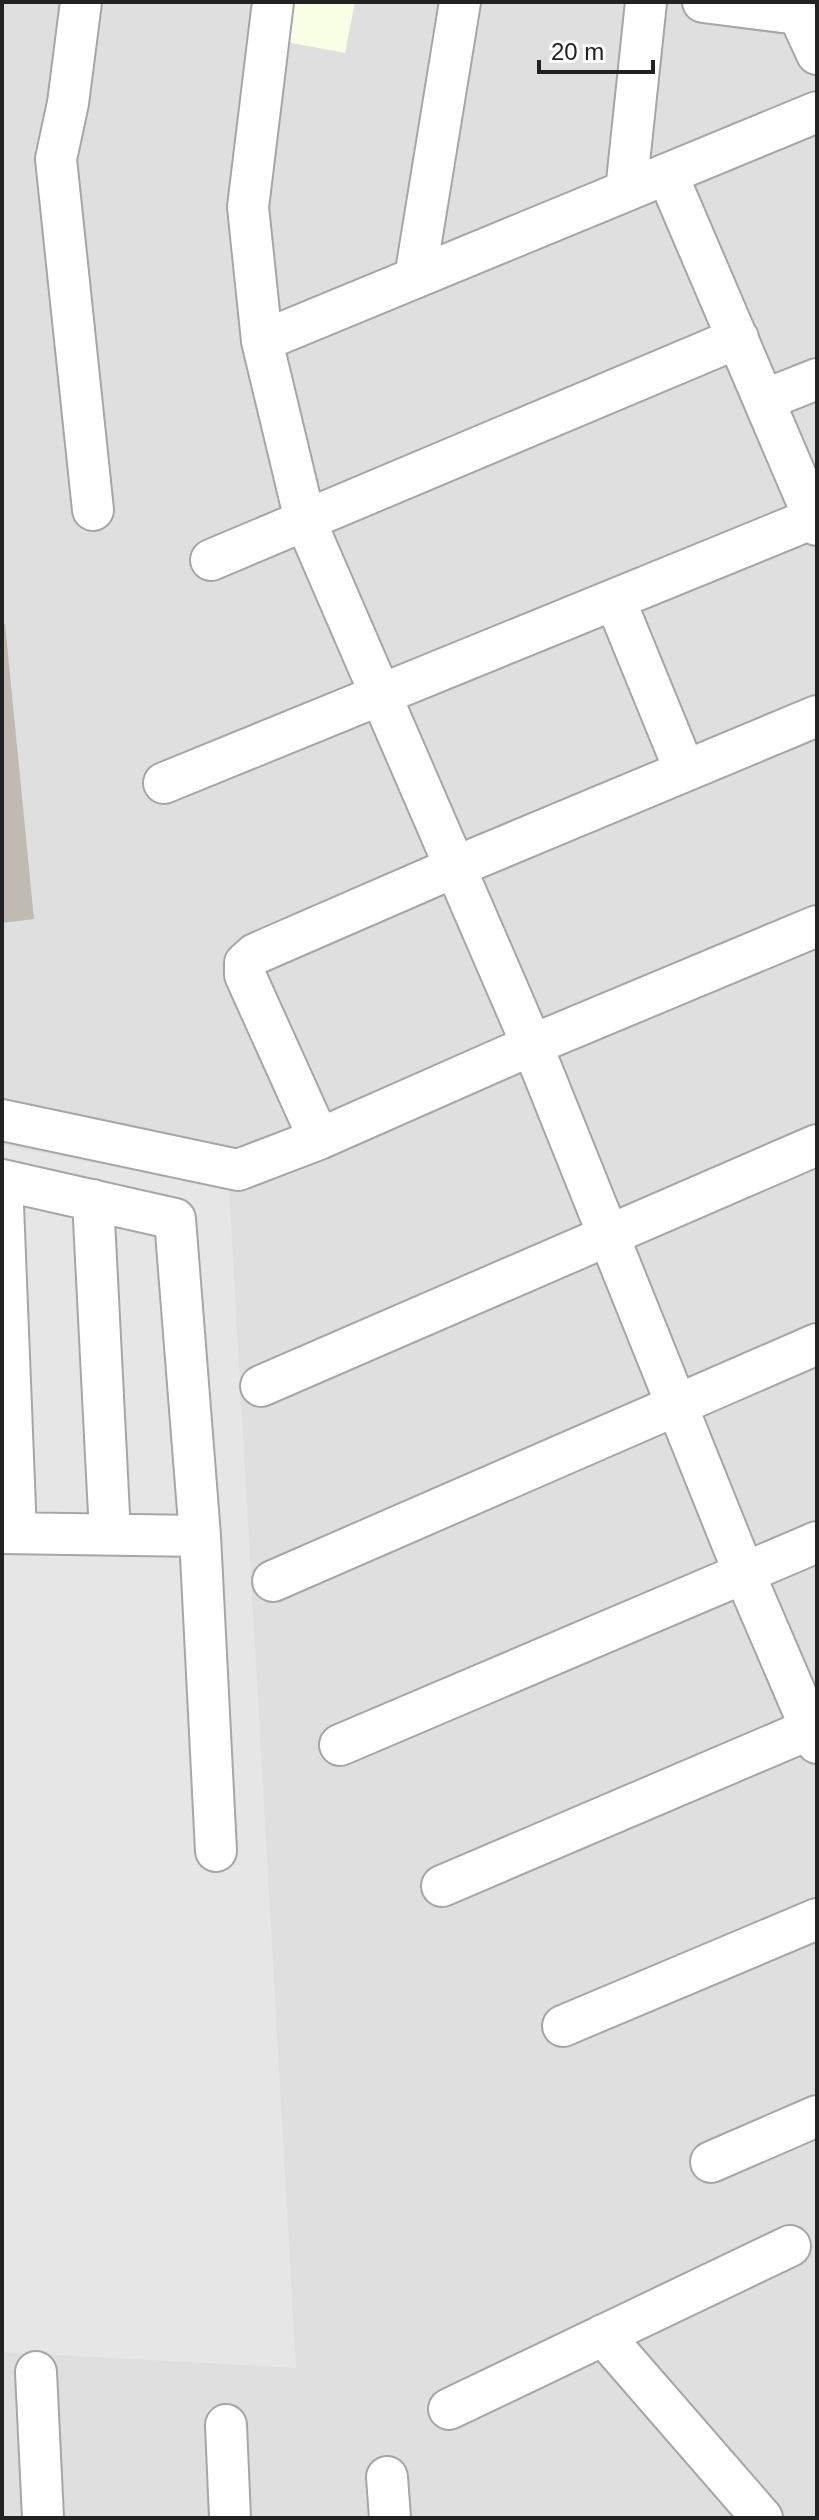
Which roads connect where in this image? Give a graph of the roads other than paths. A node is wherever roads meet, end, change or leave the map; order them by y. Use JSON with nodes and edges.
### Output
{"nodes":[{"id":1,"x":81,"y":2,"type":"edge"},
{"id":2,"x":273,"y":2,"type":"edge"},
{"id":3,"x":460,"y":2,"type":"edge"},
{"id":4,"x":646,"y":2,"type":"edge"},
{"id":5,"x":703,"y":2,"type":"edge"},
{"id":6,"x":796,"y":8,"type":"edge"},
{"id":7,"x":817,"y":54,"type":"edge"},
{"id":8,"x":817,"y":112,"type":"edge"},
{"id":9,"x":667,"y":174,"type":"junction"},
{"id":10,"x":626,"y":191,"type":"junction"},
{"id":11,"x":415,"y":278,"type":"junction"},
{"id":12,"x":738,"y":338,"type":"junction"},
{"id":13,"x":262,"y":341,"type":"junction"},
{"id":14,"x":817,"y":379,"type":"edge"},
{"id":15,"x":764,"y":400,"type":"junction"},
{"id":16,"x":93,"y":510,"type":"dead end"},
{"id":17,"x":305,"y":520,"type":"junction"},
{"id":18,"x":816,"y":521,"type":"edge"},
{"id":19,"x":211,"y":560,"type":"dead end"},
{"id":20,"x":615,"y":600,"type":"junction"},
{"id":21,"x":381,"y":695,"type":"junction"},
{"id":22,"x":817,"y":716,"type":"edge"},
{"id":23,"x":685,"y":771,"type":"junction"},
{"id":24,"x":164,"y":783,"type":"dead end"},
{"id":25,"x":455,"y":867,"type":"junction"},
{"id":26,"x":817,"y":926,"type":"edge"},
{"id":27,"x":532,"y":1045,"type":"junction"},
{"id":28,"x":2,"y":1120,"type":"edge"},
{"id":29,"x":319,"y":1139,"type":"junction"},
{"id":30,"x":817,"y":1145,"type":"edge"},
{"id":31,"x":2,"y":1180,"type":"edge"},
{"id":32,"x":93,"y":1200,"type":"junction"},
{"id":33,"x":609,"y":1235,"type":"junction"},
{"id":34,"x":817,"y":1344,"type":"edge"},
{"id":35,"x":261,"y":1386,"type":"dead end"},
{"id":36,"x":676,"y":1405,"type":"junction"},
{"id":37,"x":9,"y":1533,"type":"edge"},
{"id":38,"x":110,"y":1534,"type":"junction"},
{"id":39,"x":200,"y":1536,"type":"junction"},
{"id":40,"x":817,"y":1542,"type":"edge"},
{"id":41,"x":744,"y":1573,"type":"junction"},
{"id":42,"x":273,"y":1581,"type":"dead end"},
{"id":43,"x":815,"y":1733,"type":"edge"},
{"id":44,"x":340,"y":1745,"type":"dead end"},
{"id":45,"x":216,"y":1851,"type":"dead end"},
{"id":46,"x":442,"y":1886,"type":"dead end"},
{"id":47,"x":817,"y":1919,"type":"edge"},
{"id":48,"x":563,"y":2026,"type":"dead end"},
{"id":49,"x":817,"y":2116,"type":"edge"},
{"id":50,"x":711,"y":2162,"type":"dead end"},
{"id":51,"x":790,"y":2246,"type":"dead end"},
{"id":52,"x":603,"y":2335,"type":"junction"},
{"id":53,"x":36,"y":2372,"type":"dead end"},
{"id":54,"x":449,"y":2409,"type":"dead end"},
{"id":55,"x":226,"y":2425,"type":"dead end"},
{"id":56,"x":387,"y":2477,"type":"dead end"},
{"id":57,"x":43,"y":2518,"type":"edge"},
{"id":58,"x":230,"y":2518,"type":"edge"},
{"id":59,"x":390,"y":2518,"type":"edge"},
{"id":60,"x":762,"y":2518,"type":"edge"}],
"edges":[{"from":1,"to":16,"type":"street"},
{"from":2,"to":13,"type":"street"},
{"from":3,"to":11,"type":"street"},
{"from":4,"to":10,"type":"street"},
{"from":5,"to":6,"type":"street"},
{"from":6,"to":7,"type":"street"},
{"from":8,"to":9,"type":"street"},
{"from":9,"to":10,"type":"street"},
{"from":9,"to":12,"type":"street"},
{"from":10,"to":11,"type":"street"},
{"from":11,"to":13,"type":"street"},
{"from":12,"to":15,"type":"street"},
{"from":12,"to":17,"type":"street"},
{"from":13,"to":17,"type":"street"},
{"from":14,"to":15,"type":"street"},
{"from":15,"to":18,"type":"street"},
{"from":17,"to":19,"type":"street"},
{"from":17,"to":21,"type":"street"},
{"from":18,"to":20,"type":"street"},
{"from":20,"to":21,"type":"street"},
{"from":20,"to":23,"type":"street"},
{"from":21,"to":24,"type":"street"},
{"from":21,"to":25,"type":"street"},
{"from":22,"to":23,"type":"street"},
{"from":23,"to":25,"type":"street"},
{"from":25,"to":27,"type":"street"},
{"from":25,"to":29,"type":"street"},
{"from":26,"to":27,"type":"street"},
{"from":27,"to":29,"type":"street"},
{"from":27,"to":33,"type":"street"},
{"from":28,"to":29,"type":"street"},
{"from":30,"to":33,"type":"street"},
{"from":31,"to":32,"type":"street"},
{"from":31,"to":37,"type":"street"},
{"from":32,"to":38,"type":"street"},
{"from":32,"to":39,"type":"street"},
{"from":33,"to":35,"type":"street"},
{"from":33,"to":36,"type":"street"},
{"from":34,"to":36,"type":"street"},
{"from":36,"to":41,"type":"street"},
{"from":36,"to":42,"type":"street"},
{"from":37,"to":38,"type":"street"},
{"from":38,"to":39,"type":"street"},
{"from":39,"to":45,"type":"street"},
{"from":40,"to":41,"type":"street"},
{"from":41,"to":43,"type":"street"},
{"from":41,"to":44,"type":"street"},
{"from":43,"to":46,"type":"street"},
{"from":47,"to":48,"type":"street"},
{"from":49,"to":50,"type":"street"},
{"from":51,"to":52,"type":"street"},
{"from":52,"to":54,"type":"street"},
{"from":52,"to":60,"type":"street"},
{"from":53,"to":57,"type":"street"},
{"from":55,"to":58,"type":"street"},
{"from":56,"to":59,"type":"street"}]}
